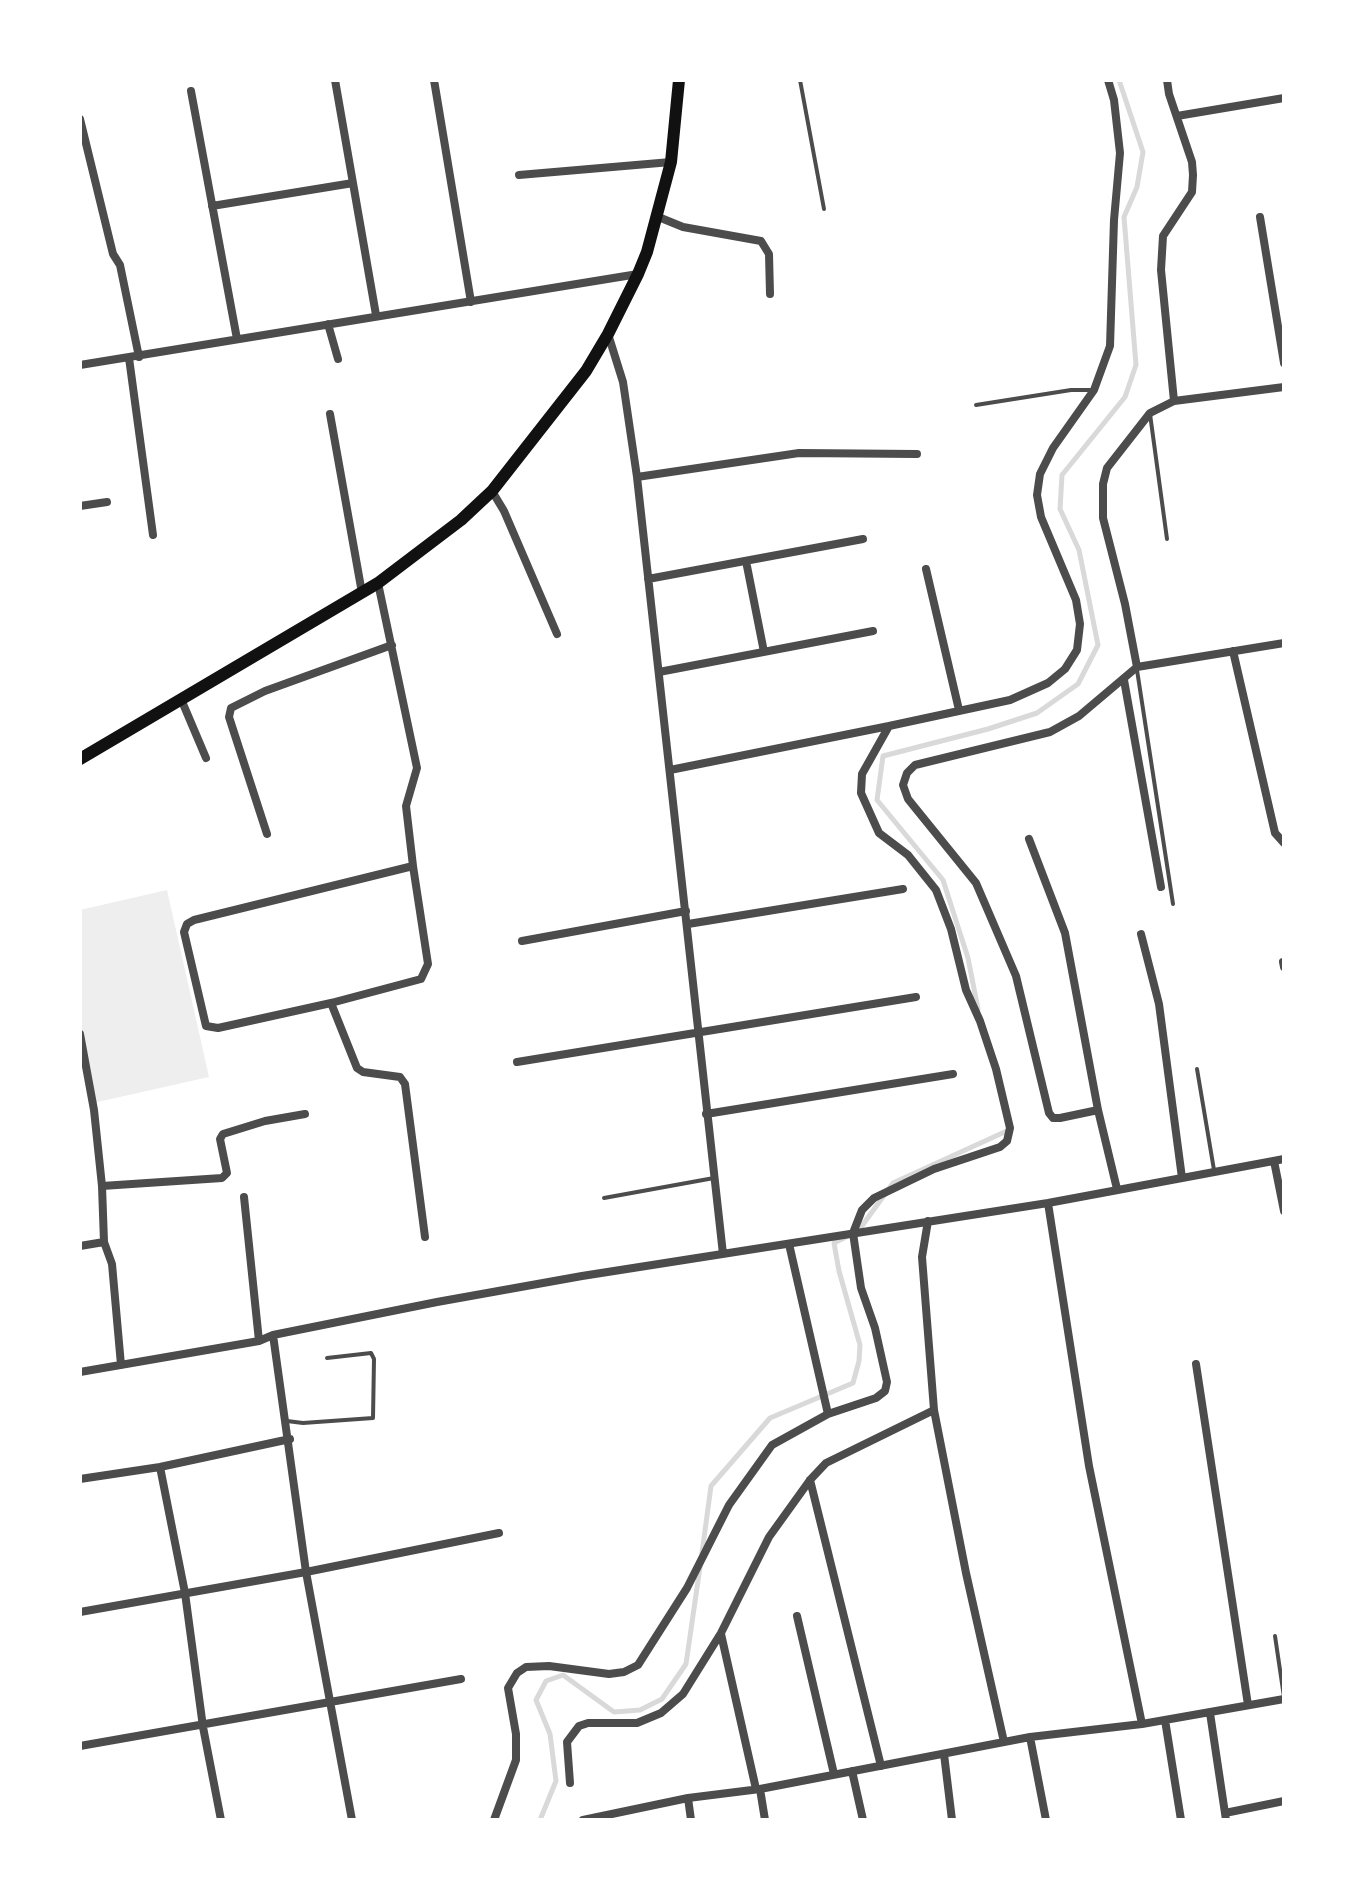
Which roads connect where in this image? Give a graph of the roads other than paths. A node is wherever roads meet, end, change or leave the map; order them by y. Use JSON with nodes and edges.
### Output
{"nodes":[{"id":1,"x":335,"y":80,"type":"edge"},
{"id":2,"x":434,"y":80,"type":"edge"},
{"id":3,"x":679,"y":80,"type":"edge"},
{"id":4,"x":800,"y":80,"type":"edge"},
{"id":5,"x":1108,"y":80,"type":"edge"},
{"id":6,"x":1167,"y":80,"type":"edge"},
{"id":7,"x":191,"y":91,"type":"dead end"},
{"id":8,"x":1284,"y":98,"type":"edge"},
{"id":9,"x":1177,"y":116,"type":"junction"},
{"id":10,"x":80,"y":119,"type":"edge"},
{"id":11,"x":671,"y":162,"type":"junction"},
{"id":12,"x":519,"y":175,"type":"dead end"},
{"id":13,"x":353,"y":183,"type":"junction"},
{"id":14,"x":212,"y":206,"type":"junction"},
{"id":15,"x":824,"y":209,"type":"dead end"},
{"id":16,"x":656,"y":216,"type":"junction"},
{"id":17,"x":1260,"y":217,"type":"dead end"},
{"id":18,"x":638,"y":274,"type":"junction"},
{"id":19,"x":770,"y":294,"type":"dead end"},
{"id":20,"x":471,"y":302,"type":"junction"},
{"id":21,"x":376,"y":315,"type":"junction"},
{"id":22,"x":328,"y":324,"type":"junction"},
{"id":23,"x":608,"y":334,"type":"junction"},
{"id":24,"x":237,"y":339,"type":"junction"},
{"id":25,"x":139,"y":357,"type":"junction"},
{"id":26,"x":129,"y":358,"type":"junction"},
{"id":27,"x":338,"y":359,"type":"dead end"},
{"id":28,"x":1284,"y":363,"type":"edge"},
{"id":29,"x":80,"y":365,"type":"edge"},
{"id":30,"x":1284,"y":387,"type":"edge"},
{"id":31,"x":1094,"y":390,"type":"junction"},
{"id":32,"x":1174,"y":401,"type":"junction"},
{"id":33,"x":976,"y":405,"type":"dead end"},
{"id":34,"x":1150,"y":413,"type":"junction"},
{"id":35,"x":330,"y":414,"type":"dead end"},
{"id":36,"x":917,"y":454,"type":"dead end"},
{"id":37,"x":637,"y":477,"type":"junction"},
{"id":38,"x":492,"y":491,"type":"junction"},
{"id":39,"x":107,"y":502,"type":"dead end"},
{"id":40,"x":80,"y":506,"type":"edge"},
{"id":41,"x":153,"y":535,"type":"dead end"},
{"id":42,"x":863,"y":539,"type":"dead end"},
{"id":43,"x":1167,"y":539,"type":"dead end"},
{"id":44,"x":746,"y":561,"type":"junction"},
{"id":45,"x":926,"y":569,"type":"dead end"},
{"id":46,"x":648,"y":579,"type":"junction"},
{"id":47,"x":378,"y":583,"type":"junction"},
{"id":48,"x":362,"y":593,"type":"junction"},
{"id":49,"x":873,"y":631,"type":"dead end"},
{"id":50,"x":557,"y":634,"type":"dead end"},
{"id":51,"x":1284,"y":643,"type":"edge"},
{"id":52,"x":392,"y":645,"type":"junction"},
{"id":53,"x":1233,"y":651,"type":"junction"},
{"id":54,"x":764,"y":652,"type":"junction"},
{"id":55,"x":1137,"y":667,"type":"junction"},
{"id":56,"x":659,"y":672,"type":"junction"},
{"id":57,"x":1124,"y":680,"type":"junction"},
{"id":58,"x":181,"y":699,"type":"junction"},
{"id":59,"x":959,"y":710,"type":"junction"},
{"id":60,"x":889,"y":726,"type":"junction"},
{"id":61,"x":206,"y":758,"type":"dead end"},
{"id":62,"x":80,"y":759,"type":"edge"},
{"id":63,"x":670,"y":770,"type":"junction"},
{"id":64,"x":267,"y":834,"type":"dead end"},
{"id":65,"x":1029,"y":839,"type":"dead end"},
{"id":66,"x":1284,"y":843,"type":"edge"},
{"id":67,"x":413,"y":866,"type":"junction"},
{"id":68,"x":1161,"y":887,"type":"dead end"},
{"id":69,"x":903,"y":889,"type":"dead end"},
{"id":70,"x":1173,"y":904,"type":"dead end"},
{"id":71,"x":686,"y":911,"type":"junction"},
{"id":72,"x":688,"y":924,"type":"junction"},
{"id":73,"x":1141,"y":934,"type":"dead end"},
{"id":74,"x":522,"y":941,"type":"dead end"},
{"id":75,"x":916,"y":997,"type":"dead end"},
{"id":76,"x":331,"y":1003,"type":"junction"},
{"id":77,"x":698,"y":1033,"type":"junction"},
{"id":78,"x":80,"y":1034,"type":"edge"},
{"id":79,"x":517,"y":1062,"type":"dead end"},
{"id":80,"x":1197,"y":1069,"type":"dead end"},
{"id":81,"x":953,"y":1074,"type":"dead end"},
{"id":82,"x":1098,"y":1110,"type":"junction"},
{"id":83,"x":305,"y":1114,"type":"dead end"},
{"id":84,"x":706,"y":1114,"type":"junction"},
{"id":85,"x":1284,"y":1159,"type":"edge"},
{"id":86,"x":1274,"y":1161,"type":"junction"},
{"id":87,"x":1215,"y":1172,"type":"junction"},
{"id":88,"x":714,"y":1178,"type":"junction"},
{"id":89,"x":1182,"y":1178,"type":"junction"},
{"id":90,"x":102,"y":1186,"type":"junction"},
{"id":91,"x":1117,"y":1189,"type":"junction"},
{"id":92,"x":244,"y":1197,"type":"dead end"},
{"id":93,"x":604,"y":1198,"type":"dead end"},
{"id":94,"x":1048,"y":1203,"type":"junction"},
{"id":95,"x":1284,"y":1211,"type":"edge"},
{"id":96,"x":928,"y":1221,"type":"junction"},
{"id":97,"x":857,"y":1233,"type":"junction"},
{"id":98,"x":425,"y":1237,"type":"dead end"},
{"id":99,"x":104,"y":1242,"type":"junction"},
{"id":100,"x":789,"y":1244,"type":"junction"},
{"id":101,"x":80,"y":1246,"type":"edge"},
{"id":102,"x":723,"y":1254,"type":"junction"},
{"id":103,"x":273,"y":1335,"type":"junction"},
{"id":104,"x":259,"y":1341,"type":"junction"},
{"id":105,"x":327,"y":1358,"type":"dead end"},
{"id":106,"x":1196,"y":1364,"type":"dead end"},
{"id":107,"x":121,"y":1365,"type":"junction"},
{"id":108,"x":80,"y":1372,"type":"edge"},
{"id":109,"x":934,"y":1410,"type":"junction"},
{"id":110,"x":828,"y":1414,"type":"junction"},
{"id":111,"x":287,"y":1421,"type":"junction"},
{"id":112,"x":290,"y":1439,"type":"junction"},
{"id":113,"x":160,"y":1467,"type":"junction"},
{"id":114,"x":80,"y":1479,"type":"edge"},
{"id":115,"x":810,"y":1480,"type":"junction"},
{"id":116,"x":499,"y":1533,"type":"dead end"},
{"id":117,"x":306,"y":1572,"type":"junction"},
{"id":118,"x":185,"y":1593,"type":"junction"},
{"id":119,"x":80,"y":1612,"type":"edge"},
{"id":120,"x":797,"y":1616,"type":"dead end"},
{"id":121,"x":721,"y":1633,"type":"junction"},
{"id":122,"x":1275,"y":1636,"type":"dead end"},
{"id":123,"x":461,"y":1679,"type":"dead end"},
{"id":124,"x":1284,"y":1699,"type":"edge"},
{"id":125,"x":330,"y":1702,"type":"junction"},
{"id":126,"x":1248,"y":1705,"type":"junction"},
{"id":127,"x":1210,"y":1713,"type":"junction"},
{"id":128,"x":1165,"y":1720,"type":"junction"},
{"id":129,"x":1142,"y":1724,"type":"junction"},
{"id":130,"x":203,"y":1727,"type":"junction"},
{"id":131,"x":1030,"y":1737,"type":"junction"},
{"id":132,"x":1004,"y":1742,"type":"junction"},
{"id":133,"x":80,"y":1746,"type":"edge"},
{"id":134,"x":944,"y":1754,"type":"junction"},
{"id":135,"x":881,"y":1766,"type":"junction"},
{"id":136,"x":852,"y":1771,"type":"junction"},
{"id":137,"x":834,"y":1774,"type":"junction"},
{"id":138,"x":570,"y":1783,"type":"dead end"},
{"id":139,"x":758,"y":1789,"type":"junction"},
{"id":140,"x":688,"y":1798,"type":"junction"},
{"id":141,"x":1284,"y":1801,"type":"edge"},
{"id":142,"x":1226,"y":1816,"type":"edge"},
{"id":143,"x":221,"y":1820,"type":"edge"},
{"id":144,"x":352,"y":1820,"type":"edge"},
{"id":145,"x":494,"y":1820,"type":"edge"},
{"id":146,"x":583,"y":1820,"type":"edge"},
{"id":147,"x":691,"y":1820,"type":"edge"},
{"id":148,"x":765,"y":1820,"type":"edge"},
{"id":149,"x":863,"y":1820,"type":"edge"},
{"id":150,"x":952,"y":1820,"type":"edge"},
{"id":151,"x":1046,"y":1820,"type":"edge"},
{"id":152,"x":1181,"y":1820,"type":"edge"}],
"edges":[{"from":1,"to":13,"type":"street"},
{"from":2,"to":20,"type":"street"},
{"from":3,"to":11,"type":"main road"},
{"from":4,"to":15,"type":"lane"},
{"from":5,"to":31,"type":"street"},
{"from":6,"to":9,"type":"street"},
{"from":7,"to":14,"type":"street"},
{"from":8,"to":9,"type":"street"},
{"from":9,"to":32,"type":"street"},
{"from":10,"to":25,"type":"street"},
{"from":11,"to":12,"type":"street"},
{"from":11,"to":16,"type":"main road"},
{"from":13,"to":14,"type":"street"},
{"from":13,"to":21,"type":"street"},
{"from":14,"to":24,"type":"street"},
{"from":16,"to":18,"type":"main road"},
{"from":16,"to":19,"type":"street"},
{"from":17,"to":28,"type":"street"},
{"from":18,"to":20,"type":"street"},
{"from":18,"to":23,"type":"main road"},
{"from":20,"to":21,"type":"street"},
{"from":21,"to":22,"type":"street"},
{"from":22,"to":24,"type":"street"},
{"from":22,"to":27,"type":"street"},
{"from":23,"to":37,"type":"street"},
{"from":23,"to":38,"type":"main road"},
{"from":24,"to":25,"type":"street"},
{"from":25,"to":26,"type":"street"},
{"from":26,"to":29,"type":"street"},
{"from":26,"to":41,"type":"street"},
{"from":30,"to":32,"type":"street"},
{"from":31,"to":33,"type":"lane"},
{"from":31,"to":59,"type":"street"},
{"from":32,"to":34,"type":"street"},
{"from":34,"to":43,"type":"lane"},
{"from":34,"to":55,"type":"street"},
{"from":35,"to":48,"type":"street"},
{"from":36,"to":37,"type":"street"},
{"from":37,"to":46,"type":"street"},
{"from":38,"to":47,"type":"main road"},
{"from":38,"to":50,"type":"street"},
{"from":39,"to":40,"type":"street"},
{"from":42,"to":44,"type":"street"},
{"from":44,"to":46,"type":"street"},
{"from":44,"to":54,"type":"street"},
{"from":45,"to":59,"type":"street"},
{"from":46,"to":56,"type":"street"},
{"from":47,"to":48,"type":"main road"},
{"from":47,"to":52,"type":"street"},
{"from":48,"to":58,"type":"main road"},
{"from":49,"to":54,"type":"street"},
{"from":51,"to":53,"type":"street"},
{"from":52,"to":64,"type":"street"},
{"from":52,"to":67,"type":"street"},
{"from":53,"to":55,"type":"street"},
{"from":53,"to":66,"type":"street"},
{"from":54,"to":56,"type":"street"},
{"from":55,"to":57,"type":"street"},
{"from":55,"to":70,"type":"lane"},
{"from":56,"to":63,"type":"street"},
{"from":57,"to":68,"type":"street"},
{"from":57,"to":82,"type":"street"},
{"from":58,"to":61,"type":"street"},
{"from":58,"to":62,"type":"main road"},
{"from":59,"to":60,"type":"street"},
{"from":60,"to":63,"type":"street"},
{"from":60,"to":97,"type":"street"},
{"from":63,"to":71,"type":"street"},
{"from":65,"to":82,"type":"street"},
{"from":67,"to":76,"type":"street"},
{"from":67,"to":76,"type":"street"},
{"from":69,"to":72,"type":"street"},
{"from":71,"to":72,"type":"street"},
{"from":71,"to":74,"type":"street"},
{"from":72,"to":77,"type":"street"},
{"from":73,"to":89,"type":"street"},
{"from":75,"to":77,"type":"street"},
{"from":76,"to":98,"type":"street"},
{"from":77,"to":79,"type":"street"},
{"from":77,"to":84,"type":"street"},
{"from":78,"to":90,"type":"street"},
{"from":80,"to":87,"type":"lane"},
{"from":81,"to":84,"type":"street"},
{"from":82,"to":91,"type":"street"},
{"from":83,"to":90,"type":"street"},
{"from":84,"to":88,"type":"street"},
{"from":85,"to":86,"type":"street"},
{"from":86,"to":87,"type":"street"},
{"from":86,"to":95,"type":"street"},
{"from":87,"to":89,"type":"street"},
{"from":88,"to":93,"type":"lane"},
{"from":88,"to":102,"type":"street"},
{"from":89,"to":91,"type":"street"},
{"from":90,"to":99,"type":"street"},
{"from":91,"to":94,"type":"street"},
{"from":92,"to":104,"type":"street"},
{"from":94,"to":96,"type":"street"},
{"from":94,"to":129,"type":"street"},
{"from":96,"to":97,"type":"street"},
{"from":96,"to":109,"type":"street"},
{"from":97,"to":100,"type":"street"},
{"from":97,"to":110,"type":"street"},
{"from":99,"to":101,"type":"street"},
{"from":99,"to":107,"type":"street"},
{"from":100,"to":102,"type":"street"},
{"from":100,"to":110,"type":"street"},
{"from":102,"to":103,"type":"street"},
{"from":103,"to":104,"type":"street"},
{"from":103,"to":111,"type":"street"},
{"from":104,"to":107,"type":"street"},
{"from":105,"to":111,"type":"lane"},
{"from":106,"to":126,"type":"street"},
{"from":107,"to":108,"type":"street"},
{"from":109,"to":115,"type":"street"},
{"from":109,"to":132,"type":"street"},
{"from":110,"to":145,"type":"street"},
{"from":111,"to":112,"type":"street"},
{"from":112,"to":113,"type":"street"},
{"from":112,"to":117,"type":"street"},
{"from":113,"to":114,"type":"street"},
{"from":113,"to":118,"type":"street"},
{"from":115,"to":121,"type":"street"},
{"from":115,"to":135,"type":"street"},
{"from":116,"to":117,"type":"street"},
{"from":117,"to":118,"type":"street"},
{"from":117,"to":125,"type":"street"},
{"from":118,"to":119,"type":"street"},
{"from":118,"to":130,"type":"street"},
{"from":120,"to":137,"type":"street"},
{"from":121,"to":138,"type":"street"},
{"from":121,"to":139,"type":"street"},
{"from":122,"to":124,"type":"lane"},
{"from":123,"to":125,"type":"street"},
{"from":124,"to":126,"type":"street"},
{"from":125,"to":130,"type":"street"},
{"from":125,"to":144,"type":"street"},
{"from":126,"to":127,"type":"street"},
{"from":127,"to":128,"type":"street"},
{"from":127,"to":142,"type":"street"},
{"from":128,"to":129,"type":"street"},
{"from":128,"to":152,"type":"street"},
{"from":129,"to":131,"type":"street"},
{"from":130,"to":133,"type":"street"},
{"from":130,"to":143,"type":"street"},
{"from":131,"to":132,"type":"street"},
{"from":131,"to":151,"type":"street"},
{"from":132,"to":134,"type":"street"},
{"from":134,"to":135,"type":"street"},
{"from":134,"to":150,"type":"street"},
{"from":135,"to":136,"type":"street"},
{"from":136,"to":137,"type":"street"},
{"from":136,"to":149,"type":"street"},
{"from":137,"to":139,"type":"street"},
{"from":139,"to":140,"type":"street"},
{"from":139,"to":148,"type":"street"},
{"from":140,"to":146,"type":"street"},
{"from":140,"to":147,"type":"street"},
{"from":141,"to":142,"type":"street"}]}
